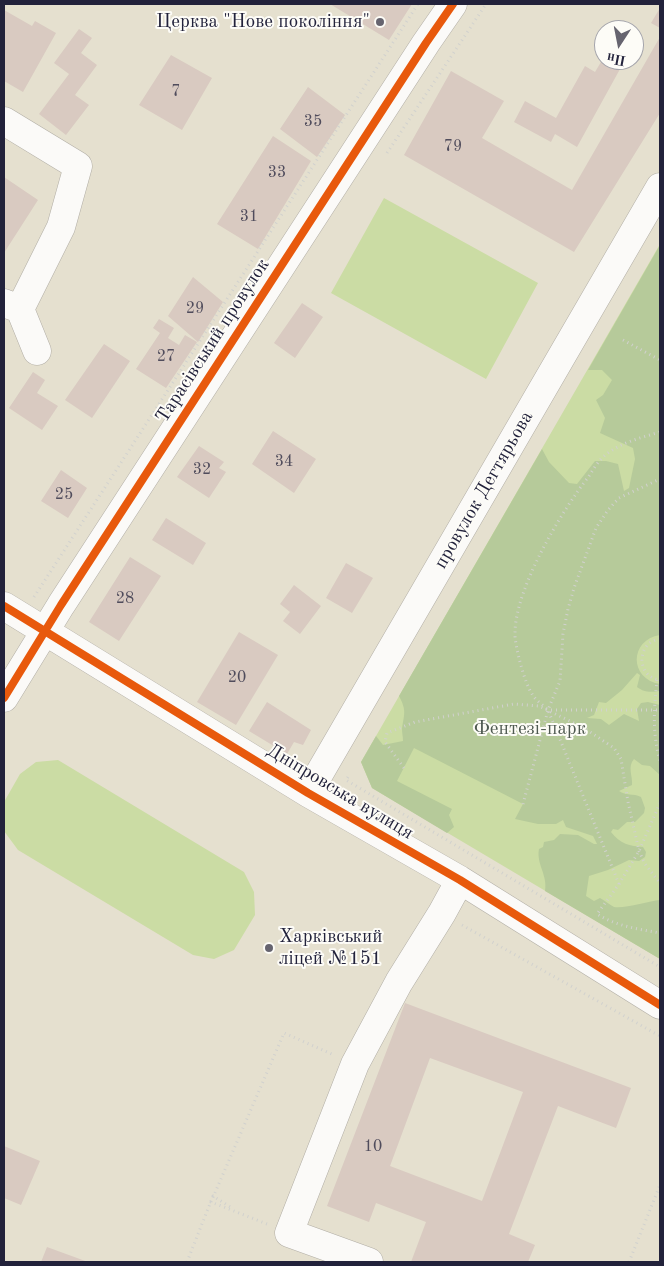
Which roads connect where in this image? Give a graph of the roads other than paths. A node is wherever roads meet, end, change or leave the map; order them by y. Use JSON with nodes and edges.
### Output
{"nodes":[{"id":1,"x":453,"y":4,"type":"edge"},
{"id":2,"x":4,"y":121,"type":"edge"},
{"id":3,"x":660,"y":187,"type":"edge"},
{"id":4,"x":12,"y":306,"type":"edge"},
{"id":5,"x":36,"y":351,"type":"dead end"},
{"id":6,"x":12,"y":611,"type":"edge"},
{"id":7,"x":45,"y":630,"type":"junction"},
{"id":8,"x":4,"y":698,"type":"edge"},
{"id":9,"x":308,"y":793,"type":"junction"},
{"id":10,"x":460,"y":880,"type":"junction"},
{"id":11,"x":660,"y":1005,"type":"edge"},
{"id":12,"x":369,"y":1262,"type":"edge"}],
"edges":[{"from":1,"to":7,"type":"street","name":"Тарасівський провулок"},
{"from":2,"to":4,"type":"street"},
{"from":3,"to":9,"type":"street","name":"провулок Дегтярьова"},
{"from":4,"to":5,"type":"street"},
{"from":6,"to":7,"type":"street","name":"Дніпровська вулиця"},
{"from":7,"to":8,"type":"street","name":"Тарасівський провулок"},
{"from":7,"to":9,"type":"street","name":"Дніпровська вулиця"},
{"from":9,"to":10,"type":"street","name":"Дніпровська вулиця"},
{"from":10,"to":11,"type":"street","name":"Дніпровська вулиця"},
{"from":10,"to":12,"type":"street"}]}
